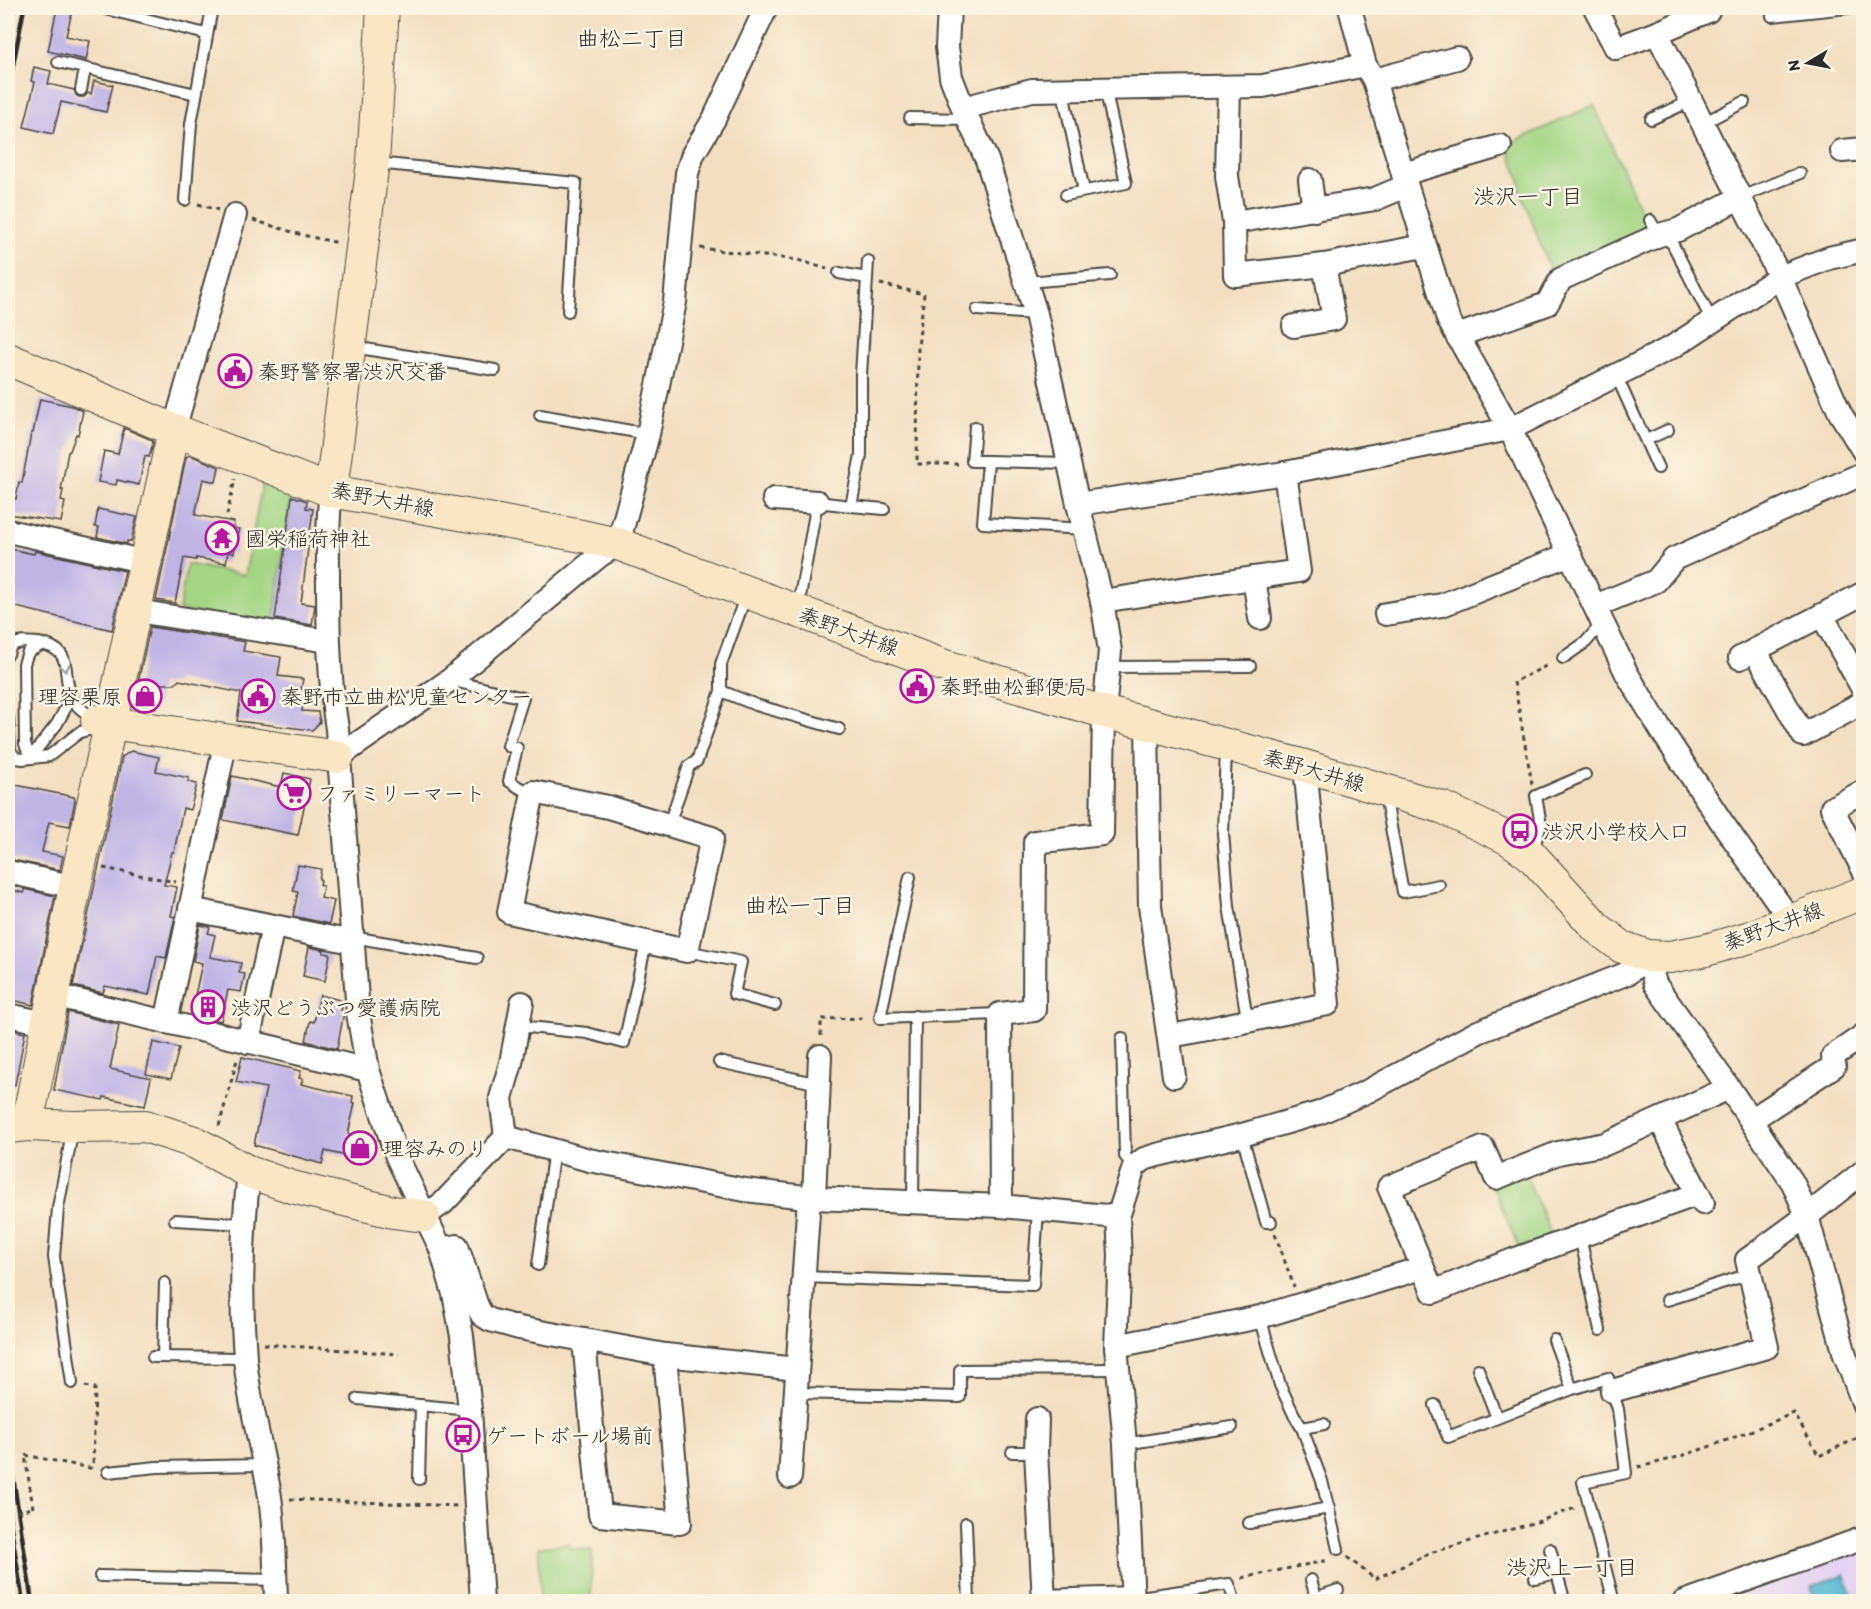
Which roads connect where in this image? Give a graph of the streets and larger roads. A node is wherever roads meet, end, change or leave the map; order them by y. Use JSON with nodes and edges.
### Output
{"nodes":[{"id":1,"x":383,"y":8,"type":"edge"},
{"id":2,"x":766,"y":8,"type":"edge"},
{"id":3,"x":949,"y":8,"type":"edge"},
{"id":4,"x":1350,"y":8,"type":"edge"},
{"id":5,"x":1595,"y":8,"type":"edge"},
{"id":6,"x":1708,"y":11,"type":"dead end"},
{"id":7,"x":1657,"y":33,"type":"junction"},
{"id":8,"x":1457,"y":58,"type":"dead end"},
{"id":9,"x":1369,"y":73,"type":"junction"},
{"id":10,"x":1229,"y":87,"type":"junction"},
{"id":11,"x":965,"y":114,"type":"junction"},
{"id":12,"x":1500,"y":146,"type":"dead end"},
{"id":13,"x":1310,"y":180,"type":"dead end"},
{"id":14,"x":1404,"y":180,"type":"junction"},
{"id":15,"x":1741,"y":197,"type":"junction"},
{"id":16,"x":1314,"y":210,"type":"junction"},
{"id":17,"x":235,"y":214,"type":"road end"},
{"id":18,"x":1234,"y":222,"type":"junction"},
{"id":19,"x":1424,"y":246,"type":"junction"},
{"id":20,"x":1863,"y":250,"type":"edge"},
{"id":21,"x":1324,"y":265,"type":"junction"},
{"id":22,"x":1780,"y":277,"type":"junction"},
{"id":23,"x":1294,"y":326,"type":"dead end"},
{"id":24,"x":1457,"y":336,"type":"junction"},
{"id":25,"x":8,"y":359,"type":"edge"},
{"id":26,"x":1510,"y":429,"type":"junction"},
{"id":27,"x":174,"y":430,"type":"junction"},
{"id":28,"x":1863,"y":452,"type":"edge"},
{"id":29,"x":1285,"y":473,"type":"junction"},
{"id":30,"x":1863,"y":473,"type":"edge"},
{"id":31,"x":331,"y":491,"type":"junction"},
{"id":32,"x":774,"y":499,"type":"dead end"},
{"id":33,"x":817,"y":502,"type":"road end"},
{"id":34,"x":1078,"y":504,"type":"junction"},
{"id":35,"x":13,"y":536,"type":"edge"},
{"id":36,"x":618,"y":544,"type":"junction"},
{"id":37,"x":1570,"y":554,"type":"junction"},
{"id":38,"x":146,"y":562,"type":"junction"},
{"id":39,"x":1254,"y":578,"type":"junction"},
{"id":40,"x":1863,"y":593,"type":"edge"},
{"id":41,"x":1102,"y":601,"type":"junction"},
{"id":42,"x":136,"y":611,"type":"junction"},
{"id":43,"x":1386,"y":614,"type":"dead end"},
{"id":44,"x":1598,"y":614,"type":"junction"},
{"id":45,"x":1822,"y":615,"type":"junction"},
{"id":46,"x":1260,"y":618,"type":"dead end"},
{"id":47,"x":328,"y":641,"type":"junction"},
{"id":48,"x":1863,"y":691,"type":"edge"},
{"id":49,"x":1863,"y":702,"type":"edge"},
{"id":50,"x":1104,"y":712,"type":"junction"},
{"id":51,"x":104,"y":722,"type":"junction"},
{"id":52,"x":1147,"y":724,"type":"junction"},
{"id":53,"x":226,"y":740,"type":"junction"},
{"id":54,"x":338,"y":757,"type":"junction"},
{"id":55,"x":1305,"y":766,"type":"junction"},
{"id":56,"x":1863,"y":791,"type":"edge"},
{"id":57,"x":1863,"y":871,"type":"edge"},
{"id":58,"x":8,"y":872,"type":"edge"},
{"id":59,"x":78,"y":875,"type":"junction"},
{"id":60,"x":1863,"y":892,"type":"edge"},
{"id":61,"x":190,"y":909,"type":"junction"},
{"id":62,"x":1791,"y":921,"type":"junction"},
{"id":63,"x":273,"y":926,"type":"junction"},
{"id":64,"x":352,"y":940,"type":"junction"},
{"id":65,"x":687,"y":951,"type":"joint"},
{"id":66,"x":1648,"y":956,"type":"junction"},
{"id":67,"x":522,"y":1003,"type":"dead end"},
{"id":68,"x":49,"y":1009,"type":"junction"},
{"id":69,"x":8,"y":1015,"type":"edge"},
{"id":70,"x":166,"y":1022,"type":"junction"},
{"id":71,"x":1863,"y":1035,"type":"edge"},
{"id":72,"x":1168,"y":1036,"type":"junction"},
{"id":73,"x":245,"y":1042,"type":"junction"},
{"id":74,"x":820,"y":1056,"type":"road end"},
{"id":75,"x":368,"y":1070,"type":"junction"},
{"id":76,"x":1174,"y":1076,"type":"dead end"},
{"id":77,"x":1729,"y":1088,"type":"junction"},
{"id":78,"x":1660,"y":1120,"type":"junction"},
{"id":79,"x":1751,"y":1120,"type":"junction"},
{"id":80,"x":17,"y":1126,"type":"edge"},
{"id":81,"x":506,"y":1137,"type":"junction"},
{"id":82,"x":1863,"y":1171,"type":"edge"},
{"id":83,"x":249,"y":1172,"type":"junction"},
{"id":84,"x":812,"y":1198,"type":"junction"},
{"id":85,"x":1000,"y":1206,"type":"junction"},
{"id":86,"x":424,"y":1216,"type":"junction"},
{"id":87,"x":1807,"y":1216,"type":"junction"},
{"id":88,"x":1118,"y":1217,"type":"junction"},
{"id":89,"x":441,"y":1250,"type":"junction"},
{"id":90,"x":1422,"y":1268,"type":"junction"},
{"id":91,"x":584,"y":1340,"type":"junction"},
{"id":92,"x":1116,"y":1346,"type":"junction"},
{"id":93,"x":665,"y":1355,"type":"junction"},
{"id":94,"x":797,"y":1369,"type":"junction"},
{"id":95,"x":1612,"y":1391,"type":"road end"},
{"id":96,"x":1863,"y":1405,"type":"edge"},
{"id":97,"x":1036,"y":1419,"type":"dead end"},
{"id":98,"x":790,"y":1477,"type":"dead end"},
{"id":99,"x":1863,"y":1538,"type":"edge"},
{"id":100,"x":275,"y":1591,"type":"edge"},
{"id":101,"x":1133,"y":1600,"type":"edge"},
{"id":102,"x":1044,"y":1601,"type":"edge"},
{"id":103,"x":482,"y":1602,"type":"edge"},
{"id":104,"x":1684,"y":1602,"type":"edge"}],
"edges":[{"from":1,"to":31,"type":"main road"},
{"from":2,"to":36,"type":"street"},
{"from":3,"to":11,"type":"street"},
{"from":4,"to":9,"type":"street"},
{"from":5,"to":7,"type":"street"},
{"from":6,"to":7,"type":"street"},
{"from":7,"to":15,"type":"street"},
{"from":8,"to":9,"type":"street"},
{"from":9,"to":10,"type":"street"},
{"from":9,"to":14,"type":"street"},
{"from":10,"to":11,"type":"street"},
{"from":10,"to":18,"type":"street"},
{"from":11,"to":34,"type":"street"},
{"from":12,"to":14,"type":"street"},
{"from":13,"to":16,"type":"street"},
{"from":14,"to":16,"type":"street"},
{"from":14,"to":19,"type":"street"},
{"from":15,"to":22,"type":"street"},
{"from":15,"to":24,"type":"street"},
{"from":16,"to":18,"type":"street"},
{"from":17,"to":27,"type":"street"},
{"from":18,"to":21,"type":"street"},
{"from":19,"to":21,"type":"street"},
{"from":19,"to":24,"type":"street"},
{"from":20,"to":22,"type":"street"},
{"from":21,"to":23,"type":"street"},
{"from":22,"to":26,"type":"street"},
{"from":22,"to":28,"type":"street"},
{"from":24,"to":26,"type":"street"},
{"from":25,"to":27,"type":"main road","name":"秦野大井線"},
{"from":26,"to":29,"type":"street"},
{"from":26,"to":37,"type":"street"},
{"from":27,"to":31,"type":"main road","name":"秦野大井線"},
{"from":27,"to":38,"type":"main road"},
{"from":29,"to":34,"type":"street"},
{"from":29,"to":39,"type":"street"},
{"from":30,"to":44,"type":"street"},
{"from":31,"to":36,"type":"main road","name":"秦野大井線"},
{"from":31,"to":47,"type":"street"},
{"from":32,"to":33,"type":"street"},
{"from":34,"to":41,"type":"street"},
{"from":35,"to":38,"type":"street"},
{"from":36,"to":50,"type":"main road","name":"秦野大井線"},
{"from":36,"to":54,"type":"street"},
{"from":37,"to":43,"type":"street"},
{"from":37,"to":44,"type":"street"},
{"from":38,"to":42,"type":"main road"},
{"from":39,"to":41,"type":"street"},
{"from":39,"to":46,"type":"street"},
{"from":40,"to":45,"type":"street"},
{"from":41,"to":50,"type":"street"},
{"from":42,"to":47,"type":"street"},
{"from":42,"to":51,"type":"main road"},
{"from":44,"to":62,"type":"street"},
{"from":45,"to":48,"type":"street"},
{"from":45,"to":49,"type":"street"},
{"from":47,"to":54,"type":"street"},
{"from":50,"to":52,"type":"main road","name":"秦野大井線"},
{"from":50,"to":85,"type":"street"},
{"from":51,"to":53,"type":"main road"},
{"from":51,"to":59,"type":"main road"},
{"from":52,"to":55,"type":"main road","name":"秦野大井線"},
{"from":52,"to":72,"type":"street"},
{"from":53,"to":54,"type":"main road"},
{"from":53,"to":61,"type":"street"},
{"from":54,"to":64,"type":"street"},
{"from":55,"to":66,"type":"main road","name":"秦野大井線"},
{"from":55,"to":72,"type":"street"},
{"from":56,"to":57,"type":"street"},
{"from":58,"to":59,"type":"street"},
{"from":59,"to":68,"type":"main road"},
{"from":60,"to":62,"type":"main road","name":"秦野大井線"},
{"from":61,"to":63,"type":"street"},
{"from":61,"to":70,"type":"street"},
{"from":62,"to":66,"type":"main road","name":"秦野大井線"},
{"from":63,"to":64,"type":"street"},
{"from":63,"to":73,"type":"street"},
{"from":64,"to":75,"type":"street"},
{"from":65,"to":65,"type":"street"},
{"from":66,"to":77,"type":"street"},
{"from":66,"to":88,"type":"street"},
{"from":67,"to":81,"type":"street"},
{"from":68,"to":69,"type":"street"},
{"from":68,"to":70,"type":"street"},
{"from":68,"to":80,"type":"main road"},
{"from":70,"to":73,"type":"street"},
{"from":71,"to":79,"type":"street"},
{"from":72,"to":76,"type":"street"},
{"from":73,"to":75,"type":"street"},
{"from":74,"to":84,"type":"street"},
{"from":75,"to":86,"type":"street"},
{"from":77,"to":78,"type":"street"},
{"from":77,"to":79,"type":"street"},
{"from":78,"to":90,"type":"street"},
{"from":78,"to":90,"type":"street"},
{"from":79,"to":87,"type":"street"},
{"from":80,"to":83,"type":"main road"},
{"from":81,"to":84,"type":"street"},
{"from":81,"to":86,"type":"street"},
{"from":82,"to":87,"type":"street"},
{"from":83,"to":86,"type":"main road"},
{"from":83,"to":100,"type":"street"},
{"from":84,"to":85,"type":"street"},
{"from":84,"to":94,"type":"street"},
{"from":85,"to":88,"type":"street"},
{"from":86,"to":89,"type":"street"},
{"from":87,"to":95,"type":"street"},
{"from":87,"to":96,"type":"street"},
{"from":88,"to":92,"type":"street"},
{"from":89,"to":91,"type":"street"},
{"from":89,"to":103,"type":"street"},
{"from":90,"to":92,"type":"street"},
{"from":91,"to":93,"type":"street"},
{"from":91,"to":93,"type":"street"},
{"from":92,"to":101,"type":"street"},
{"from":93,"to":94,"type":"street"},
{"from":94,"to":98,"type":"street"},
{"from":97,"to":102,"type":"street"},
{"from":99,"to":104,"type":"street"},
{"from":101,"to":102,"type":"street"}]}
